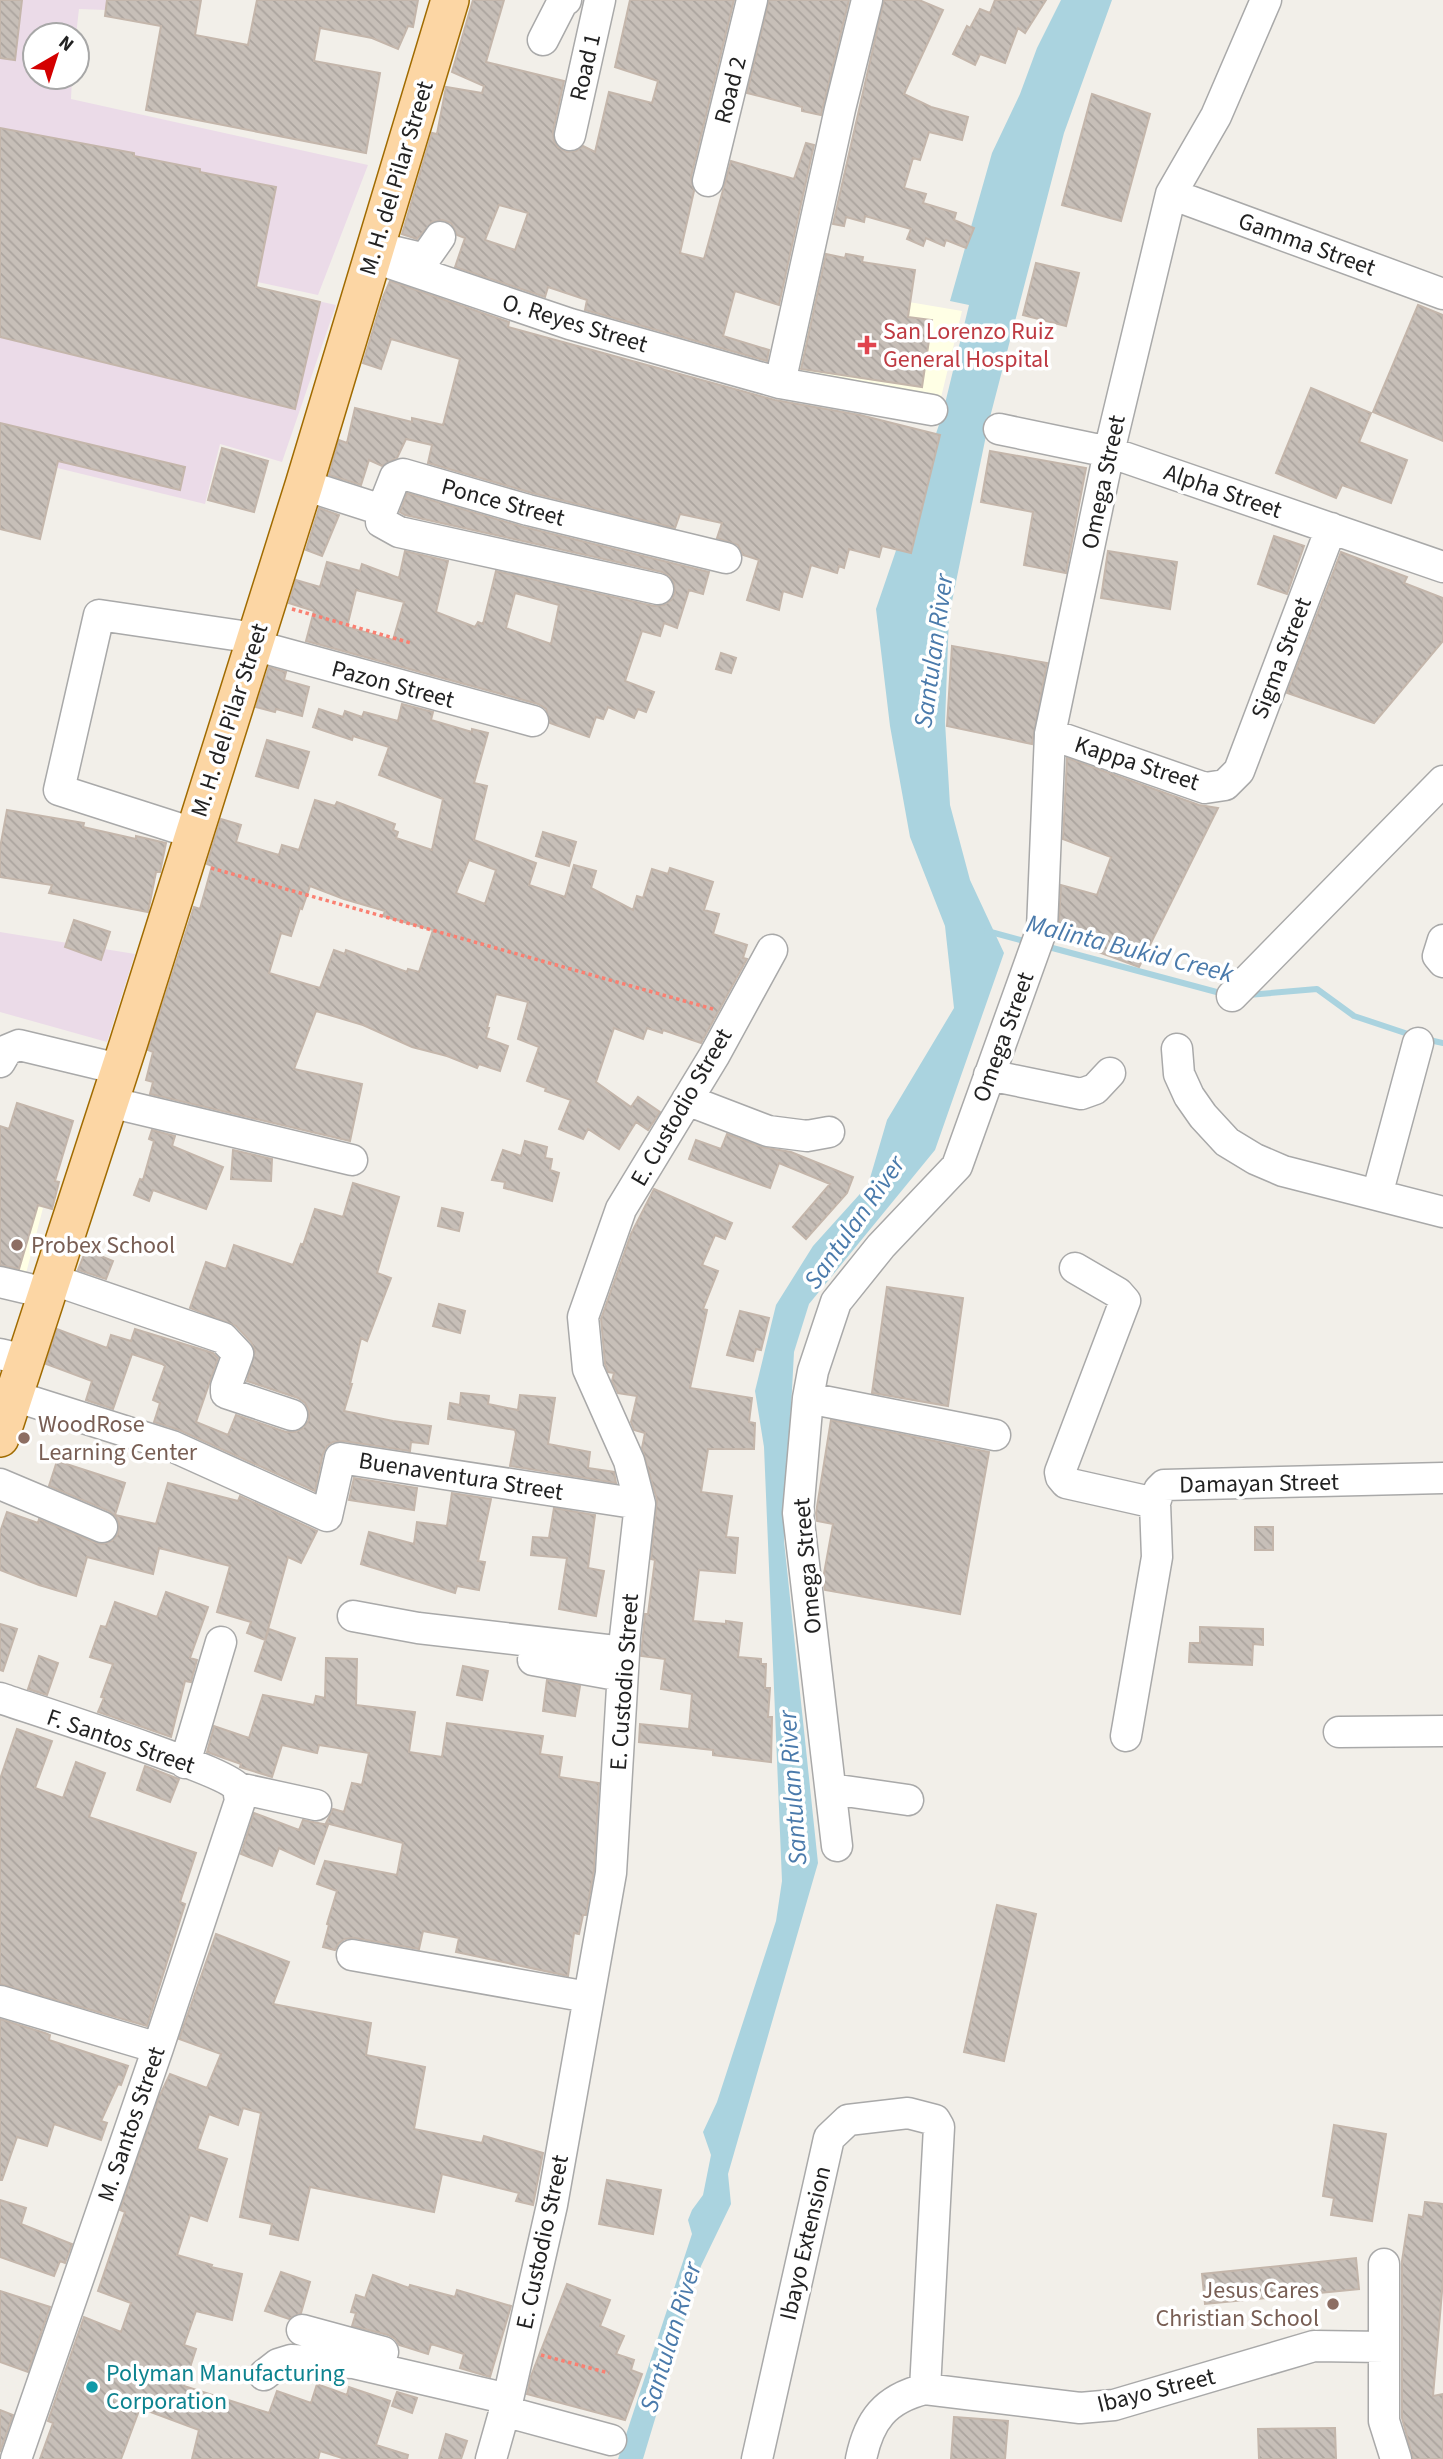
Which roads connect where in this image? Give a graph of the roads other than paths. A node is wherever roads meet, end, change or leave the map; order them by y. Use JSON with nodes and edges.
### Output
{"nodes":[{"id":1,"x":450,"y":0,"type":"edge"},
{"id":2,"x":566,"y":0,"type":"edge"},
{"id":3,"x":600,"y":0,"type":"edge"},
{"id":4,"x":752,"y":0,"type":"edge"},
{"id":5,"x":867,"y":0,"type":"edge"},
{"id":6,"x":1266,"y":0,"type":"edge"},
{"id":7,"x":543,"y":40,"type":"dead end"},
{"id":8,"x":570,"y":135,"type":"dead end"},
{"id":9,"x":708,"y":181,"type":"dead end"},
{"id":10,"x":1171,"y":194,"type":"junction"},
{"id":11,"x":440,"y":237,"type":"dead end"},
{"id":12,"x":373,"y":251,"type":"junction"},
{"id":13,"x":1443,"y":294,"type":"edge"},
{"id":14,"x":780,"y":383,"type":"junction"},
{"id":15,"x":932,"y":410,"type":"dead end"},
{"id":16,"x":999,"y":429,"type":"dead end"},
{"id":17,"x":1109,"y":452,"type":"junction"},
{"id":18,"x":304,"y":485,"type":"junction"},
{"id":19,"x":382,"y":510,"type":"junction"},
{"id":20,"x":1331,"y":528,"type":"junction"},
{"id":21,"x":726,"y":558,"type":"dead end"},
{"id":22,"x":1443,"y":567,"type":"edge"},
{"id":23,"x":658,"y":589,"type":"dead end"},
{"id":24,"x":254,"y":642,"type":"junction"},
{"id":25,"x":534,"y":721,"type":"dead end"},
{"id":26,"x":1050,"y":734,"type":"junction"},
{"id":27,"x":1443,"y":781,"type":"edge"},
{"id":28,"x":1225,"y":785,"type":"joint"},
{"id":29,"x":188,"y":847,"type":"junction"},
{"id":30,"x":1443,"y":940,"type":"edge"},
{"id":31,"x":772,"y":950,"type":"dead end"},
{"id":32,"x":1443,"y":962,"type":"edge"},
{"id":33,"x":1232,"y":996,"type":"dead end"},
{"id":34,"x":1418,"y":1043,"type":"dead end"},
{"id":35,"x":1177,"y":1049,"type":"dead end"},
{"id":36,"x":0,"y":1062,"type":"edge"},
{"id":37,"x":1110,"y":1073,"type":"dead end"},
{"id":38,"x":989,"y":1075,"type":"junction"},
{"id":39,"x":114,"y":1087,"type":"junction"},
{"id":40,"x":687,"y":1100,"type":"junction"},
{"id":41,"x":176,"y":1104,"type":"dead end"},
{"id":42,"x":829,"y":1132,"type":"dead end"},
{"id":43,"x":352,"y":1160,"type":"dead end"},
{"id":44,"x":1377,"y":1195,"type":"junction"},
{"id":45,"x":1443,"y":1212,"type":"edge"},
{"id":46,"x":1075,"y":1268,"type":"dead end"},
{"id":47,"x":0,"y":1282,"type":"edge"},
{"id":48,"x":49,"y":1286,"type":"junction"},
{"id":49,"x":13,"y":1357,"type":"edge"},
{"id":50,"x":14,"y":1396,"type":"junction"},
{"id":51,"x":808,"y":1398,"type":"junction"},
{"id":52,"x":292,"y":1415,"type":"dead end"},
{"id":53,"x":995,"y":1435,"type":"dead end"},
{"id":54,"x":0,"y":1438,"type":"edge"},
{"id":55,"x":1443,"y":1478,"type":"edge"},
{"id":56,"x":0,"y":1484,"type":"edge"},
{"id":57,"x":1155,"y":1503,"type":"junction"},
{"id":58,"x":640,"y":1504,"type":"junction"},
{"id":59,"x":102,"y":1527,"type":"dead end"},
{"id":60,"x":353,"y":1616,"type":"dead end"},
{"id":61,"x":221,"y":1642,"type":"dead end"},
{"id":62,"x":502,"y":1655,"type":"dead end"},
{"id":63,"x":623,"y":1664,"type":"junction"},
{"id":64,"x":0,"y":1698,"type":"edge"},
{"id":65,"x":1443,"y":1731,"type":"edge"},
{"id":66,"x":1339,"y":1732,"type":"dead end"},
{"id":67,"x":1126,"y":1736,"type":"dead end"},
{"id":68,"x":185,"y":1763,"type":"junction"},
{"id":69,"x":238,"y":1788,"type":"junction"},
{"id":70,"x":831,"y":1789,"type":"junction"},
{"id":71,"x":908,"y":1800,"type":"dead end"},
{"id":72,"x":316,"y":1805,"type":"dead end"},
{"id":73,"x":837,"y":1846,"type":"dead end"},
{"id":74,"x":352,"y":1955,"type":"dead end"},
{"id":75,"x":587,"y":1997,"type":"junction"},
{"id":76,"x":0,"y":2001,"type":"edge"},
{"id":77,"x":158,"y":2048,"type":"junction"},
{"id":78,"x":1384,"y":2264,"type":"dead end"},
{"id":79,"x":302,"y":2330,"type":"dead end"},
{"id":80,"x":1384,"y":2347,"type":"junction"},
{"id":81,"x":264,"y":2375,"type":"dead end"},
{"id":82,"x":925,"y":2389,"type":"junction"},
{"id":83,"x":508,"y":2398,"type":"junction"},
{"id":84,"x":611,"y":2440,"type":"dead end"},
{"id":85,"x":16,"y":2459,"type":"edge"},
{"id":86,"x":491,"y":2459,"type":"edge"},
{"id":87,"x":757,"y":2459,"type":"edge"},
{"id":88,"x":861,"y":2459,"type":"edge"},
{"id":89,"x":1396,"y":2459,"type":"edge"}],
"edges":[{"from":1,"to":12,"type":"main road","name":"M. H. del Pilar Street"},
{"from":2,"to":7,"type":"street"},
{"from":3,"to":8,"type":"street","name":"Road 1"},
{"from":4,"to":9,"type":"street","name":"Road 2"},
{"from":5,"to":14,"type":"street"},
{"from":6,"to":10,"type":"street","name":"Omega Street"},
{"from":10,"to":13,"type":"street","name":"Gamma Street"},
{"from":10,"to":17,"type":"street","name":"Omega Street"},
{"from":11,"to":12,"type":"street"},
{"from":12,"to":14,"type":"street","name":"O. Reyes Street"},
{"from":12,"to":18,"type":"main road","name":"M. H. del Pilar Street"},
{"from":14,"to":15,"type":"street","name":"O. Reyes Street"},
{"from":16,"to":17,"type":"street","name":"Alpha Street"},
{"from":17,"to":20,"type":"street","name":"Alpha Street"},
{"from":17,"to":26,"type":"street","name":"Omega Street"},
{"from":18,"to":19,"type":"street"},
{"from":18,"to":24,"type":"main road","name":"M. H. del Pilar Street"},
{"from":19,"to":21,"type":"street","name":"Ponce Street"},
{"from":19,"to":23,"type":"street"},
{"from":20,"to":22,"type":"street","name":"Alpha Street"},
{"from":20,"to":28,"type":"street","name":"Sigma Street"},
{"from":24,"to":25,"type":"street","name":"Pazon Street"},
{"from":24,"to":29,"type":"main road","name":"M. H. del Pilar Street"},
{"from":24,"to":29,"type":"street","name":"Pazon Street"},
{"from":26,"to":28,"type":"street","name":"Kappa Street"},
{"from":26,"to":38,"type":"street","name":"Omega Street"},
{"from":27,"to":33,"type":"street"},
{"from":29,"to":39,"type":"main road","name":"M. H. del Pilar Street"},
{"from":30,"to":32,"type":"street"},
{"from":31,"to":40,"type":"street","name":"E. Custodio Street"},
{"from":34,"to":44,"type":"street"},
{"from":35,"to":44,"type":"street"},
{"from":36,"to":39,"type":"street"},
{"from":37,"to":38,"type":"street"},
{"from":38,"to":51,"type":"street","name":"Omega Street"},
{"from":39,"to":41,"type":"street"},
{"from":39,"to":43,"type":"street"},
{"from":39,"to":48,"type":"main road","name":"M. H. del Pilar Street"},
{"from":40,"to":42,"type":"street"},
{"from":40,"to":58,"type":"street","name":"E. Custodio Street"},
{"from":44,"to":45,"type":"street"},
{"from":46,"to":57,"type":"street"},
{"from":47,"to":48,"type":"street"},
{"from":48,"to":49,"type":"main road","name":"M. H. del Pilar Street"},
{"from":48,"to":52,"type":"street"},
{"from":49,"to":50,"type":"main road","name":"M. H. del Pilar Street"},
{"from":50,"to":54,"type":"main road","name":"M. H. del Pilar Street"},
{"from":50,"to":58,"type":"street","name":"Buenaventura Street"},
{"from":51,"to":53,"type":"street"},
{"from":51,"to":70,"type":"street","name":"Omega Street"},
{"from":55,"to":57,"type":"street","name":"Damayan Street"},
{"from":56,"to":59,"type":"street"},
{"from":57,"to":67,"type":"street","name":"Damayan Street"},
{"from":58,"to":63,"type":"street","name":"E. Custodio Street"},
{"from":60,"to":63,"type":"street"},
{"from":61,"to":68,"type":"street"},
{"from":62,"to":63,"type":"street"},
{"from":63,"to":75,"type":"street","name":"E. Custodio Street"},
{"from":64,"to":68,"type":"street","name":"F. Santos Street"},
{"from":65,"to":66,"type":"street"},
{"from":68,"to":69,"type":"street","name":"F. Santos Street"},
{"from":69,"to":72,"type":"street","name":"F. Santos Street"},
{"from":69,"to":77,"type":"street","name":"M. Santos Street"},
{"from":70,"to":71,"type":"street"},
{"from":70,"to":73,"type":"street","name":"Omega Street"},
{"from":74,"to":75,"type":"street"},
{"from":75,"to":83,"type":"street","name":"E. Custodio Street"},
{"from":76,"to":77,"type":"street"},
{"from":77,"to":85,"type":"street","name":"M. Santos Street"},
{"from":78,"to":80,"type":"street"},
{"from":79,"to":83,"type":"street"},
{"from":80,"to":82,"type":"street","name":"Ibayo Street"},
{"from":80,"to":89,"type":"street"},
{"from":81,"to":83,"type":"street"},
{"from":82,"to":87,"type":"street","name":"Ibayo Extension"},
{"from":82,"to":88,"type":"street","name":"Ibayo Street"},
{"from":83,"to":84,"type":"street"},
{"from":83,"to":86,"type":"street","name":"E. Custodio Street"}]}
